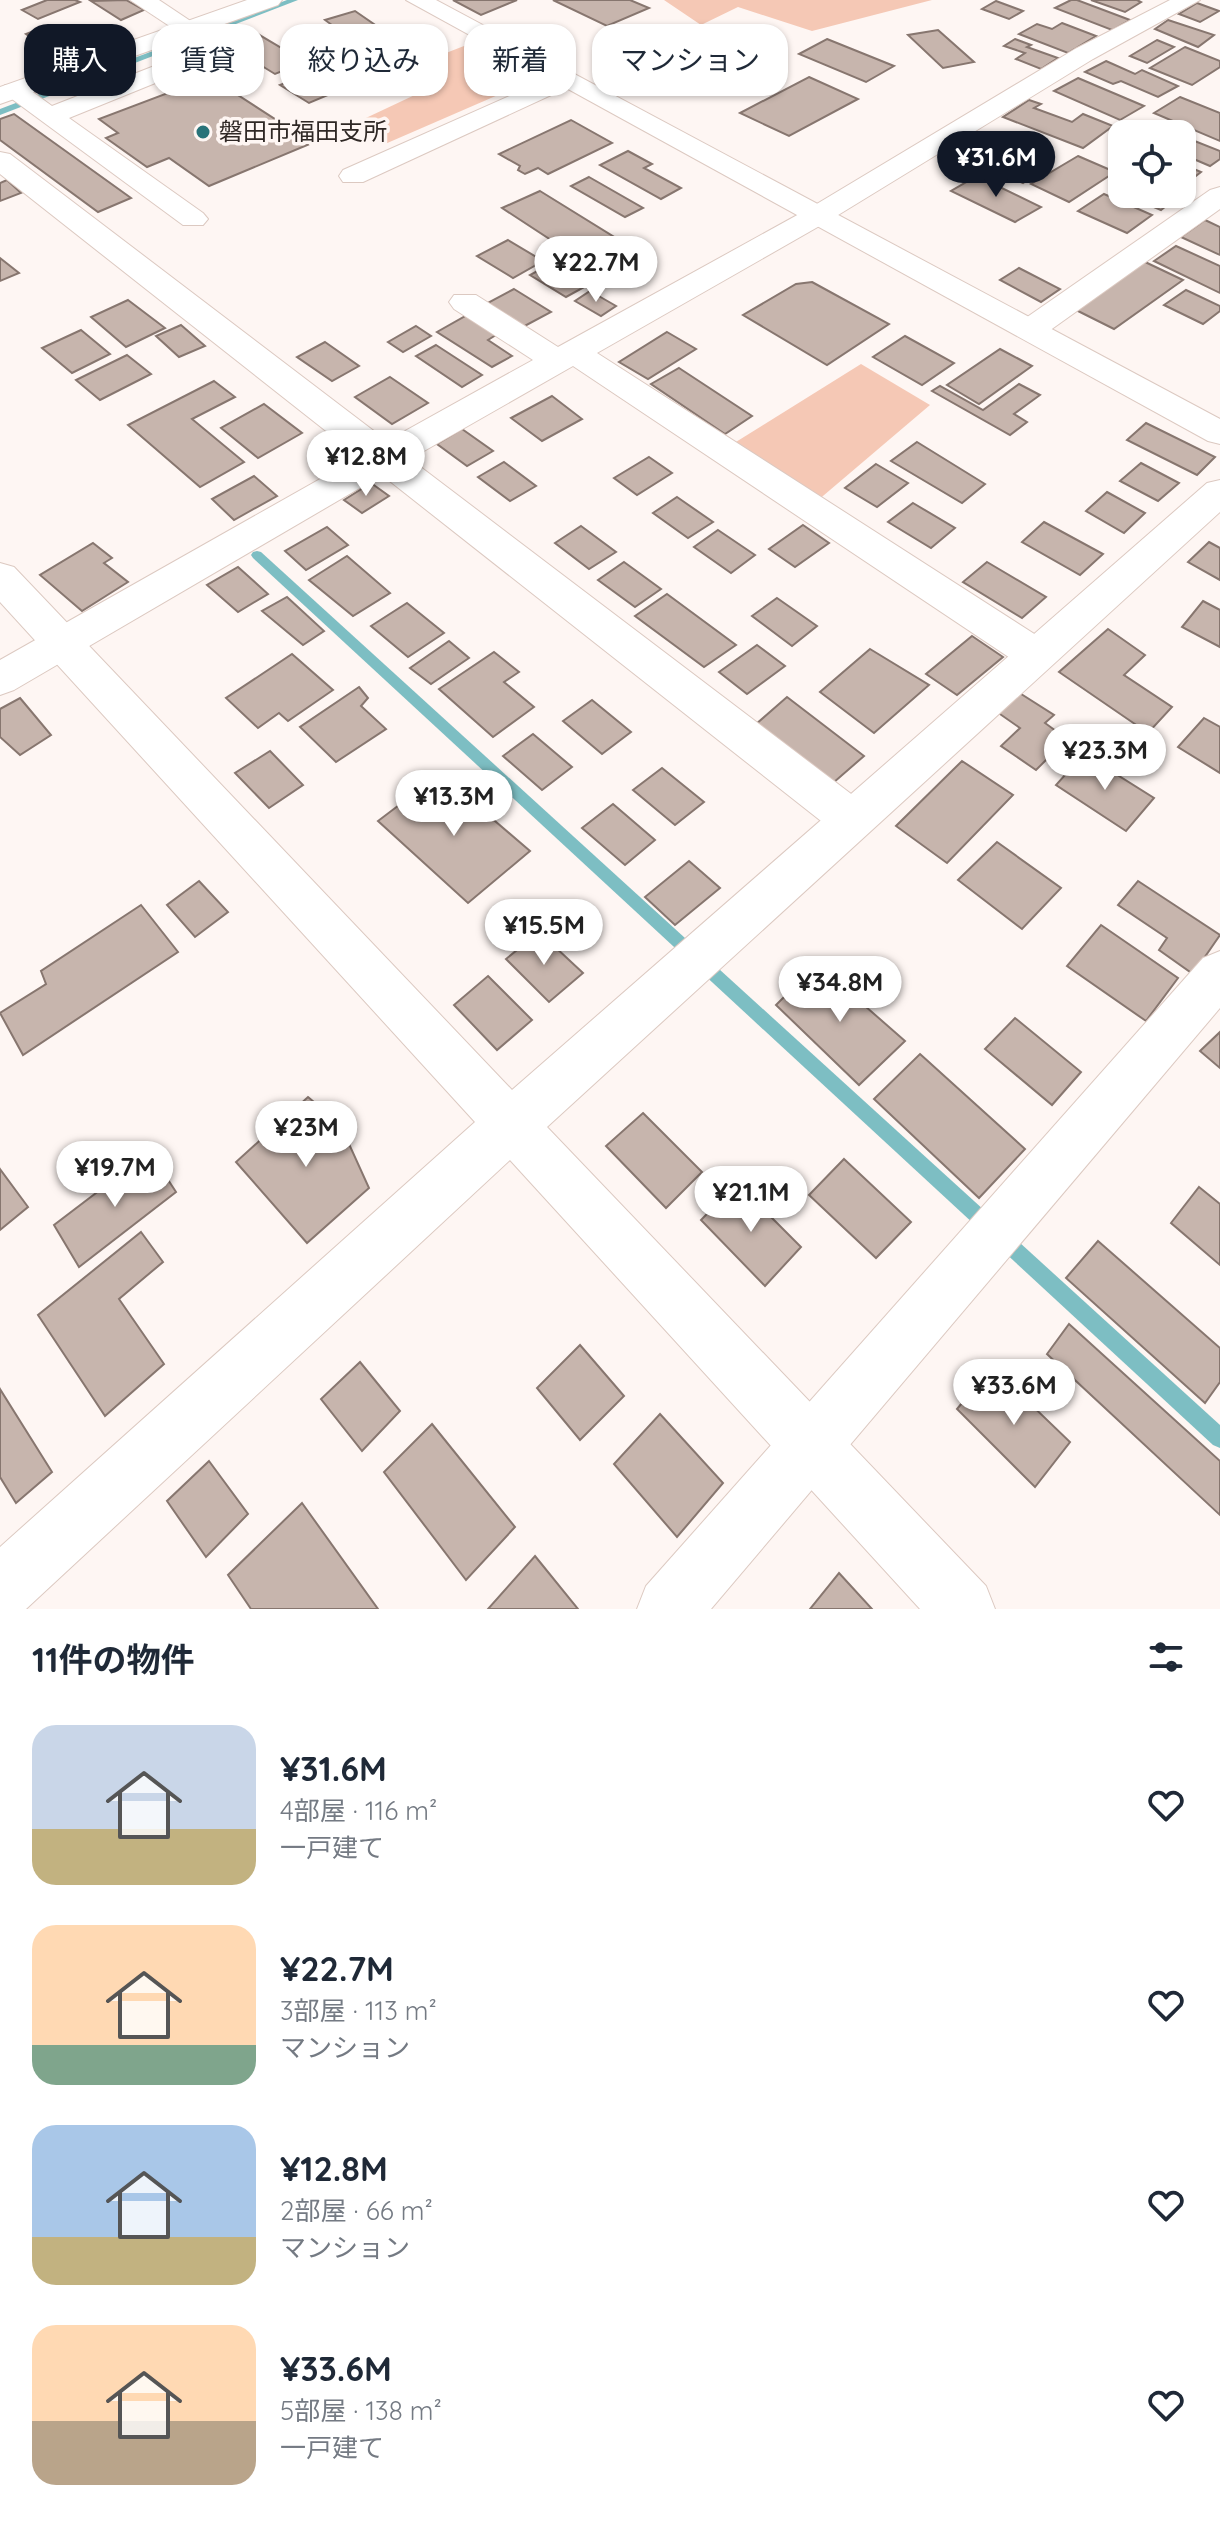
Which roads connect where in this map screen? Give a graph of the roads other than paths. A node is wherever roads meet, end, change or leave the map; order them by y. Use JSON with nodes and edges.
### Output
{"nodes":[{"id":1,"x":142,"y":0,"type":"edge"},
{"id":2,"x":270,"y":0,"type":"edge"},
{"id":3,"x":418,"y":0,"type":"edge"},
{"id":4,"x":1188,"y":0,"type":"edge"},
{"id":5,"x":163,"y":24,"type":"edge"},
{"id":6,"x":210,"y":24,"type":"edge"},
{"id":7,"x":464,"y":25,"type":"edge"},
{"id":8,"x":152,"y":48,"type":"edge"},
{"id":9,"x":152,"y":72,"type":"edge"},
{"id":10,"x":576,"y":84,"type":"edge"},
{"id":11,"x":529,"y":96,"type":"edge"},
{"id":12,"x":23,"y":102,"type":"edge"},
{"id":13,"x":0,"y":160,"type":"edge"},
{"id":14,"x":353,"y":176,"type":"dead end"},
{"id":15,"x":1220,"y":196,"type":"edge"},
{"id":16,"x":820,"y":214,"type":"junction"},
{"id":17,"x":193,"y":219,"type":"dead end"},
{"id":18,"x":465,"y":302,"type":"dead end"},
{"id":19,"x":1031,"y":329,"type":"junction"},
{"id":20,"x":565,"y":357,"type":"junction"},
{"id":21,"x":1220,"y":433,"type":"edge"},
{"id":22,"x":384,"y":458,"type":"junction"},
{"id":23,"x":1220,"y":492,"type":"edge"},
{"id":24,"x":0,"y":577,"type":"edge"},
{"id":25,"x":62,"y":645,"type":"junction"},
{"id":26,"x":1036,"y":655,"type":"junction"},
{"id":27,"x":0,"y":679,"type":"edge"},
{"id":28,"x":851,"y":819,"type":"junction"},
{"id":29,"x":1220,"y":973,"type":"edge"},
{"id":30,"x":513,"y":1123,"type":"junction"},
{"id":31,"x":808,"y":1446,"type":"junction"},
{"id":32,"x":0,"y":1590,"type":"edge"},
{"id":33,"x":669,"y":1609,"type":"edge"},
{"id":34,"x":963,"y":1609,"type":"edge"}],
"edges":[{"from":1,"to":5,"type":"street"},
{"from":2,"to":6,"type":"street"},
{"from":3,"to":7,"type":"street"},
{"from":4,"to":16,"type":"street"},
{"from":8,"to":12,"type":"street"},
{"from":9,"to":12,"type":"street"},
{"from":10,"to":16,"type":"street"},
{"from":11,"to":14,"type":"street"},
{"from":12,"to":17,"type":"street"},
{"from":13,"to":22,"type":"street"},
{"from":15,"to":19,"type":"street"},
{"from":16,"to":19,"type":"street"},
{"from":16,"to":20,"type":"street"},
{"from":18,"to":20,"type":"street"},
{"from":19,"to":21,"type":"street"},
{"from":20,"to":22,"type":"street"},
{"from":20,"to":26,"type":"street"},
{"from":22,"to":25,"type":"street"},
{"from":22,"to":28,"type":"street"},
{"from":23,"to":26,"type":"street"},
{"from":24,"to":25,"type":"street"},
{"from":25,"to":27,"type":"street"},
{"from":25,"to":30,"type":"street"},
{"from":26,"to":28,"type":"street"},
{"from":28,"to":30,"type":"street"},
{"from":29,"to":31,"type":"street"},
{"from":30,"to":31,"type":"street"},
{"from":30,"to":32,"type":"street"},
{"from":31,"to":33,"type":"street"},
{"from":31,"to":34,"type":"street"}]}
